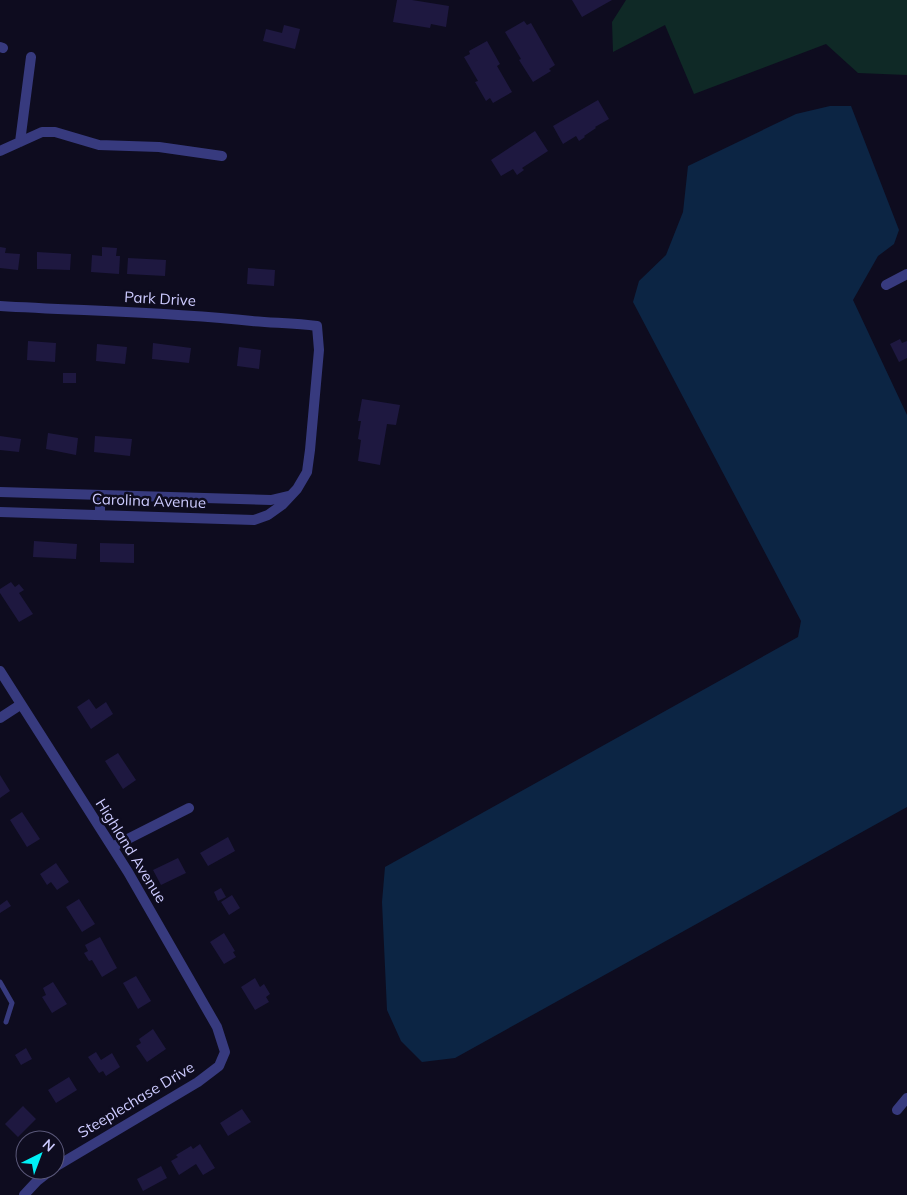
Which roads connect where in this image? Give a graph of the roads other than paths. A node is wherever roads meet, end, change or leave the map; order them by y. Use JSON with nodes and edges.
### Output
{"nodes":[{"id":1,"x":31,"y":57,"type":"dead end"},
{"id":2,"x":20,"y":142,"type":"junction"},
{"id":3,"x":0,"y":151,"type":"edge"},
{"id":4,"x":222,"y":156,"type":"dead end"},
{"id":5,"x":907,"y":274,"type":"edge"},
{"id":6,"x":886,"y":285,"type":"dead end"},
{"id":7,"x":0,"y":306,"type":"edge"},
{"id":8,"x":317,"y":326,"type":"joint"},
{"id":9,"x":0,"y":492,"type":"edge"},
{"id":10,"x":100,"y":495,"type":"junction"},
{"id":11,"x":289,"y":496,"type":"junction"},
{"id":12,"x":0,"y":512,"type":"edge"},
{"id":13,"x":100,"y":515,"type":"junction"},
{"id":14,"x":0,"y":670,"type":"edge"},
{"id":15,"x":20,"y":705,"type":"junction"},
{"id":16,"x":0,"y":718,"type":"edge"},
{"id":17,"x":189,"y":808,"type":"dead end"},
{"id":18,"x":112,"y":847,"type":"junction"},
{"id":19,"x":0,"y":982,"type":"edge"},
{"id":20,"x":6,"y":1022,"type":"dead end"},
{"id":21,"x":225,"y":1052,"type":"joint"},
{"id":22,"x":907,"y":1098,"type":"edge"},
{"id":23,"x":897,"y":1110,"type":"dead end"},
{"id":24,"x":65,"y":1161,"type":"edge"},
{"id":25,"x":38,"y":1180,"type":"edge"},
{"id":26,"x":24,"y":1195,"type":"edge"}],
"edges":[{"from":1,"to":2,"type":"street"},
{"from":2,"to":3,"type":"street"},
{"from":2,"to":4,"type":"street"},
{"from":5,"to":6,"type":"street"},
{"from":7,"to":8,"type":"street","name":"Park Drive"},
{"from":8,"to":11,"type":"street","name":"Carolina Avenue"},
{"from":9,"to":10,"type":"street","name":"Carolina Avenue"},
{"from":10,"to":11,"type":"street","name":"Carolina Avenue"},
{"from":10,"to":13,"type":"street"},
{"from":11,"to":13,"type":"street","name":"Carolina Avenue"},
{"from":12,"to":13,"type":"street","name":"Carolina Avenue"},
{"from":14,"to":15,"type":"street","name":"Highland Avenue"},
{"from":15,"to":16,"type":"street"},
{"from":15,"to":18,"type":"street","name":"Highland Avenue"},
{"from":17,"to":18,"type":"street"},
{"from":18,"to":21,"type":"street","name":"Highland Avenue"},
{"from":19,"to":20,"type":"lane"},
{"from":21,"to":24,"type":"street","name":"Steeplechase Drive"},
{"from":22,"to":23,"type":"street"},
{"from":25,"to":26,"type":"street"}]}
